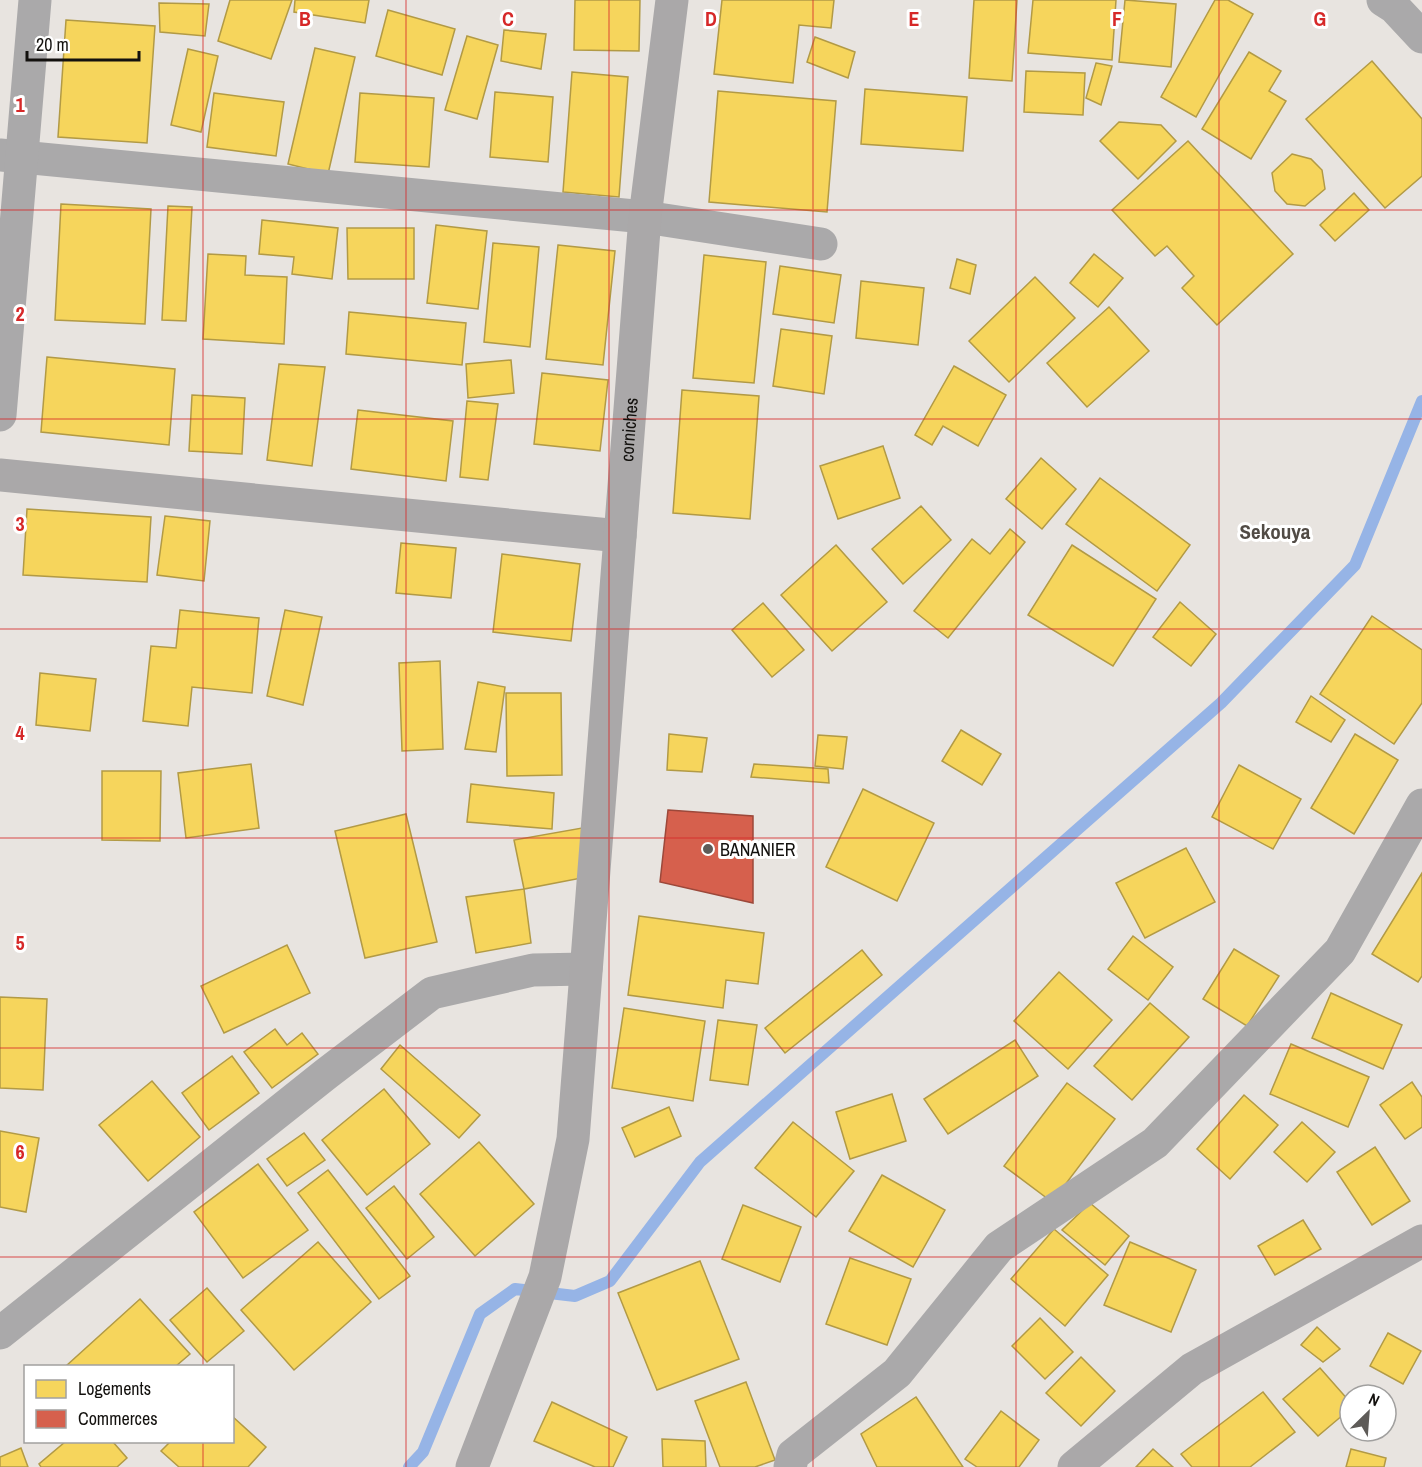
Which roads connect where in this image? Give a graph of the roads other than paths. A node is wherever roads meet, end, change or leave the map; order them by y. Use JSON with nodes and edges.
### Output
{"nodes":[{"id":1,"x":34,"y":0,"type":"edge"},
{"id":2,"x":672,"y":0,"type":"edge"},
{"id":3,"x":1383,"y":0,"type":"edge"},
{"id":4,"x":1422,"y":37,"type":"edge"},
{"id":5,"x":10,"y":156,"type":"edge"},
{"id":6,"x":645,"y":218,"type":"junction"},
{"id":7,"x":821,"y":244,"type":"dead end"},
{"id":8,"x":0,"y":416,"type":"edge"},
{"id":9,"x":0,"y":475,"type":"edge"},
{"id":10,"x":620,"y":536,"type":"junction"},
{"id":11,"x":1422,"y":805,"type":"edge"},
{"id":12,"x":586,"y":969,"type":"junction"},
{"id":13,"x":1422,"y":1241,"type":"edge"},
{"id":14,"x":0,"y":1333,"type":"edge"},
{"id":15,"x":472,"y":1467,"type":"edge"},
{"id":16,"x":790,"y":1467,"type":"edge"},
{"id":17,"x":1074,"y":1467,"type":"edge"}],
"edges":[{"from":1,"to":5,"type":"street"},
{"from":2,"to":6,"type":"street","name":"corniches"},
{"from":3,"to":4,"type":"street"},
{"from":5,"to":6,"type":"street"},
{"from":5,"to":8,"type":"street"},
{"from":6,"to":7,"type":"street"},
{"from":6,"to":10,"type":"street","name":"corniches"},
{"from":9,"to":10,"type":"street"},
{"from":10,"to":12,"type":"street","name":"corniches"},
{"from":11,"to":16,"type":"street"},
{"from":12,"to":14,"type":"street"},
{"from":12,"to":15,"type":"street","name":"corniches"},
{"from":13,"to":17,"type":"street"}]}
